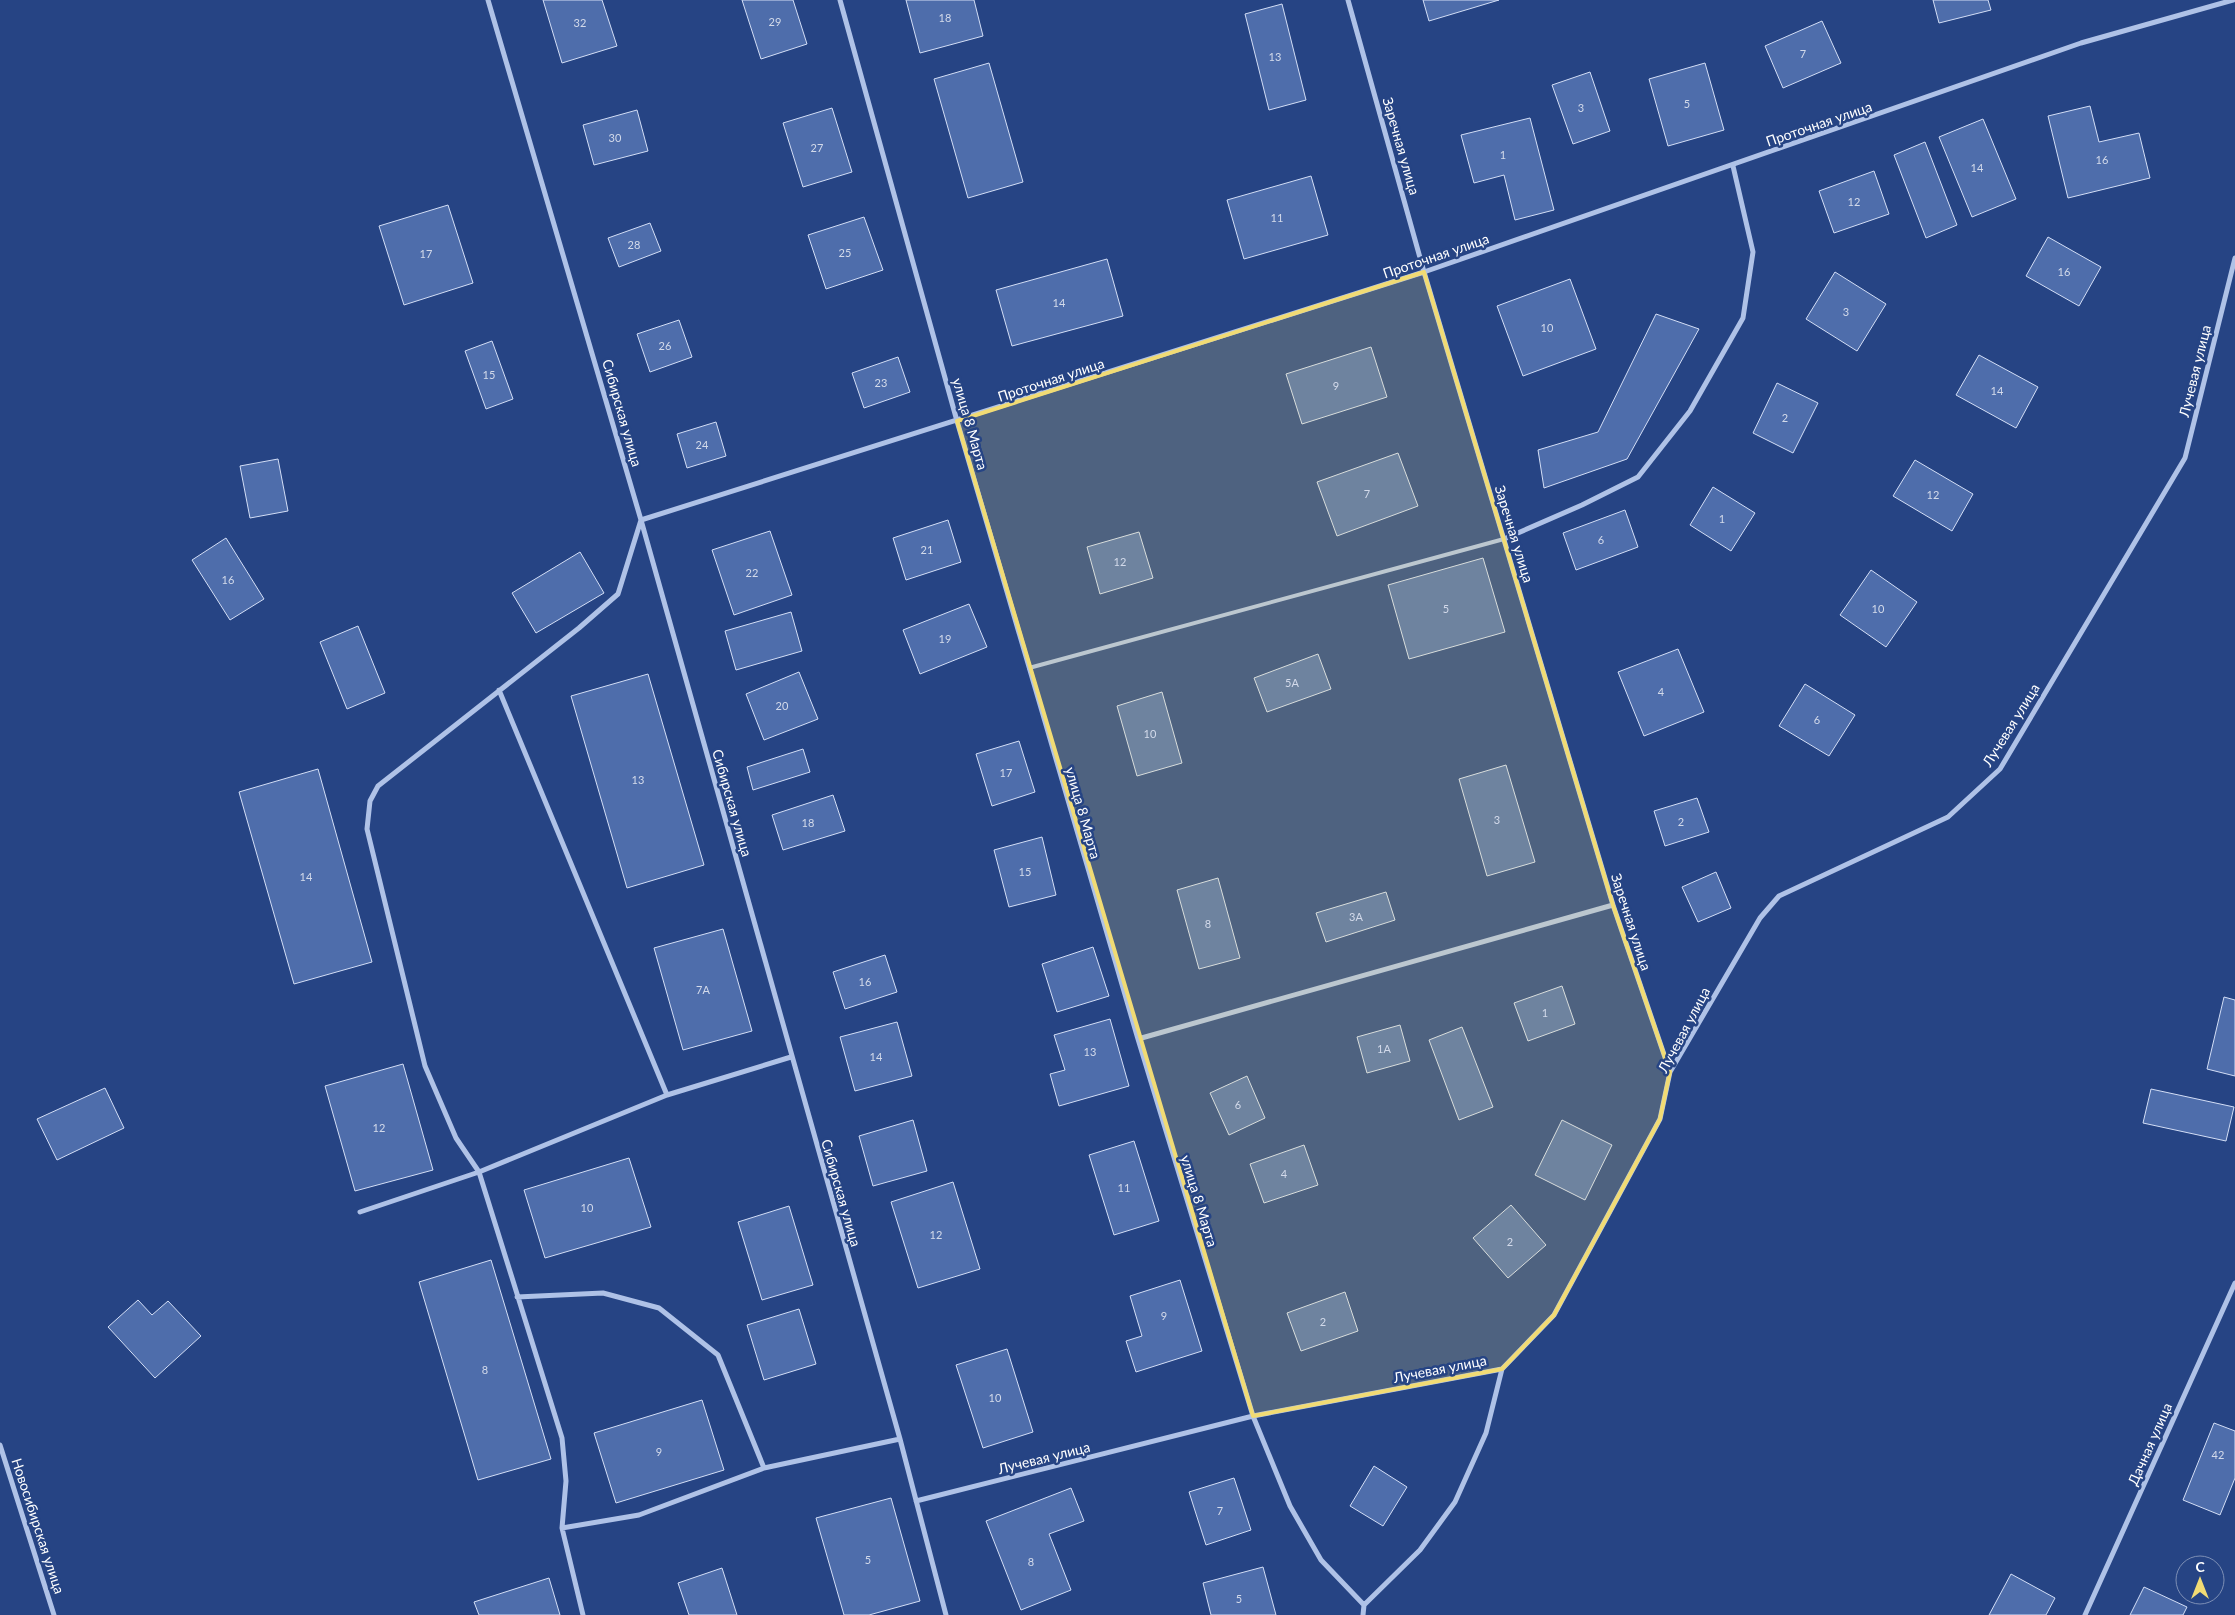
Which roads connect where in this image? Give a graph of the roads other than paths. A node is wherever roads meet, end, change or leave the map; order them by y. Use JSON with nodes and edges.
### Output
{"nodes":[{"id":1,"x":488,"y":0,"type":"edge"},
{"id":2,"x":840,"y":0,"type":"edge"},
{"id":3,"x":1348,"y":0,"type":"edge"},
{"id":4,"x":2233,"y":0,"type":"edge"},
{"id":5,"x":1733,"y":166,"type":"junction"},
{"id":6,"x":2235,"y":258,"type":"edge"},
{"id":7,"x":1424,"y":272,"type":"junction"},
{"id":8,"x":957,"y":421,"type":"junction"},
{"id":9,"x":641,"y":520,"type":"junction"},
{"id":10,"x":1504,"y":539,"type":"junction"},
{"id":11,"x":1029,"y":668,"type":"junction"},
{"id":12,"x":499,"y":690,"type":"junction"},
{"id":13,"x":1613,"y":905,"type":"junction"},
{"id":14,"x":1138,"y":1039,"type":"junction"},
{"id":15,"x":791,"y":1058,"type":"junction"},
{"id":16,"x":1670,"y":1072,"type":"junction"},
{"id":17,"x":667,"y":1095,"type":"junction"},
{"id":18,"x":479,"y":1172,"type":"junction"},
{"id":19,"x":360,"y":1212,"type":"dead end"},
{"id":20,"x":2235,"y":1283,"type":"edge"},
{"id":21,"x":517,"y":1297,"type":"junction"},
{"id":22,"x":1502,"y":1369,"type":"junction"},
{"id":23,"x":1254,"y":1416,"type":"junction"},
{"id":24,"x":900,"y":1439,"type":"junction"},
{"id":25,"x":0,"y":1445,"type":"edge"},
{"id":26,"x":764,"y":1468,"type":"junction"},
{"id":27,"x":916,"y":1501,"type":"junction"},
{"id":28,"x":562,"y":1528,"type":"junction"},
{"id":29,"x":1364,"y":1605,"type":"junction"},
{"id":30,"x":54,"y":1615,"type":"edge"},
{"id":31,"x":583,"y":1615,"type":"edge"},
{"id":32,"x":945,"y":1615,"type":"edge"},
{"id":33,"x":1363,"y":1615,"type":"edge"},
{"id":34,"x":2085,"y":1615,"type":"edge"}],
"edges":[{"from":1,"to":9,"type":"street","name":"Сибирская улица"},
{"from":2,"to":8,"type":"street","name":"улица 8 Марта"},
{"from":3,"to":7,"type":"street","name":"Заречная улица"},
{"from":4,"to":5,"type":"street","name":"Проточная улица"},
{"from":5,"to":7,"type":"street","name":"Проточная улица"},
{"from":5,"to":10,"type":"street"},
{"from":6,"to":16,"type":"street","name":"Лучевая улица"},
{"from":7,"to":8,"type":"street","name":"Проточная улица"},
{"from":7,"to":10,"type":"street","name":"Заречная улица"},
{"from":8,"to":9,"type":"street","name":"Проточная улица"},
{"from":8,"to":11,"type":"street","name":"улица 8 Марта"},
{"from":9,"to":12,"type":"street"},
{"from":9,"to":15,"type":"street","name":"Сибирская улица"},
{"from":10,"to":11,"type":"lane"},
{"from":10,"to":13,"type":"street","name":"Заречная улица"},
{"from":11,"to":14,"type":"street","name":"улица 8 Марта"},
{"from":12,"to":17,"type":"street"},
{"from":12,"to":18,"type":"street"},
{"from":13,"to":14,"type":"street"},
{"from":13,"to":16,"type":"street","name":"Заречная улица"},
{"from":14,"to":23,"type":"street","name":"улица 8 Марта"},
{"from":15,"to":17,"type":"street"},
{"from":15,"to":24,"type":"street","name":"Сибирская улица"},
{"from":16,"to":22,"type":"street","name":"Лучевая улица"},
{"from":17,"to":18,"type":"street"},
{"from":18,"to":19,"type":"street"},
{"from":18,"to":21,"type":"street"},
{"from":20,"to":34,"type":"street","name":"Дачная улица"},
{"from":21,"to":26,"type":"street"},
{"from":21,"to":28,"type":"street"},
{"from":22,"to":23,"type":"street","name":"Лучевая улица"},
{"from":22,"to":29,"type":"street"},
{"from":23,"to":27,"type":"street","name":"Лучевая улица"},
{"from":23,"to":29,"type":"street","name":"улица 8 Марта"},
{"from":24,"to":26,"type":"street"},
{"from":24,"to":27,"type":"street","name":"Сибирская улица"},
{"from":25,"to":30,"type":"street","name":"Новосибирская улица"},
{"from":26,"to":28,"type":"street"},
{"from":27,"to":32,"type":"street","name":"Сибирская улица"},
{"from":28,"to":31,"type":"street"},
{"from":29,"to":33,"type":"street"}]}
